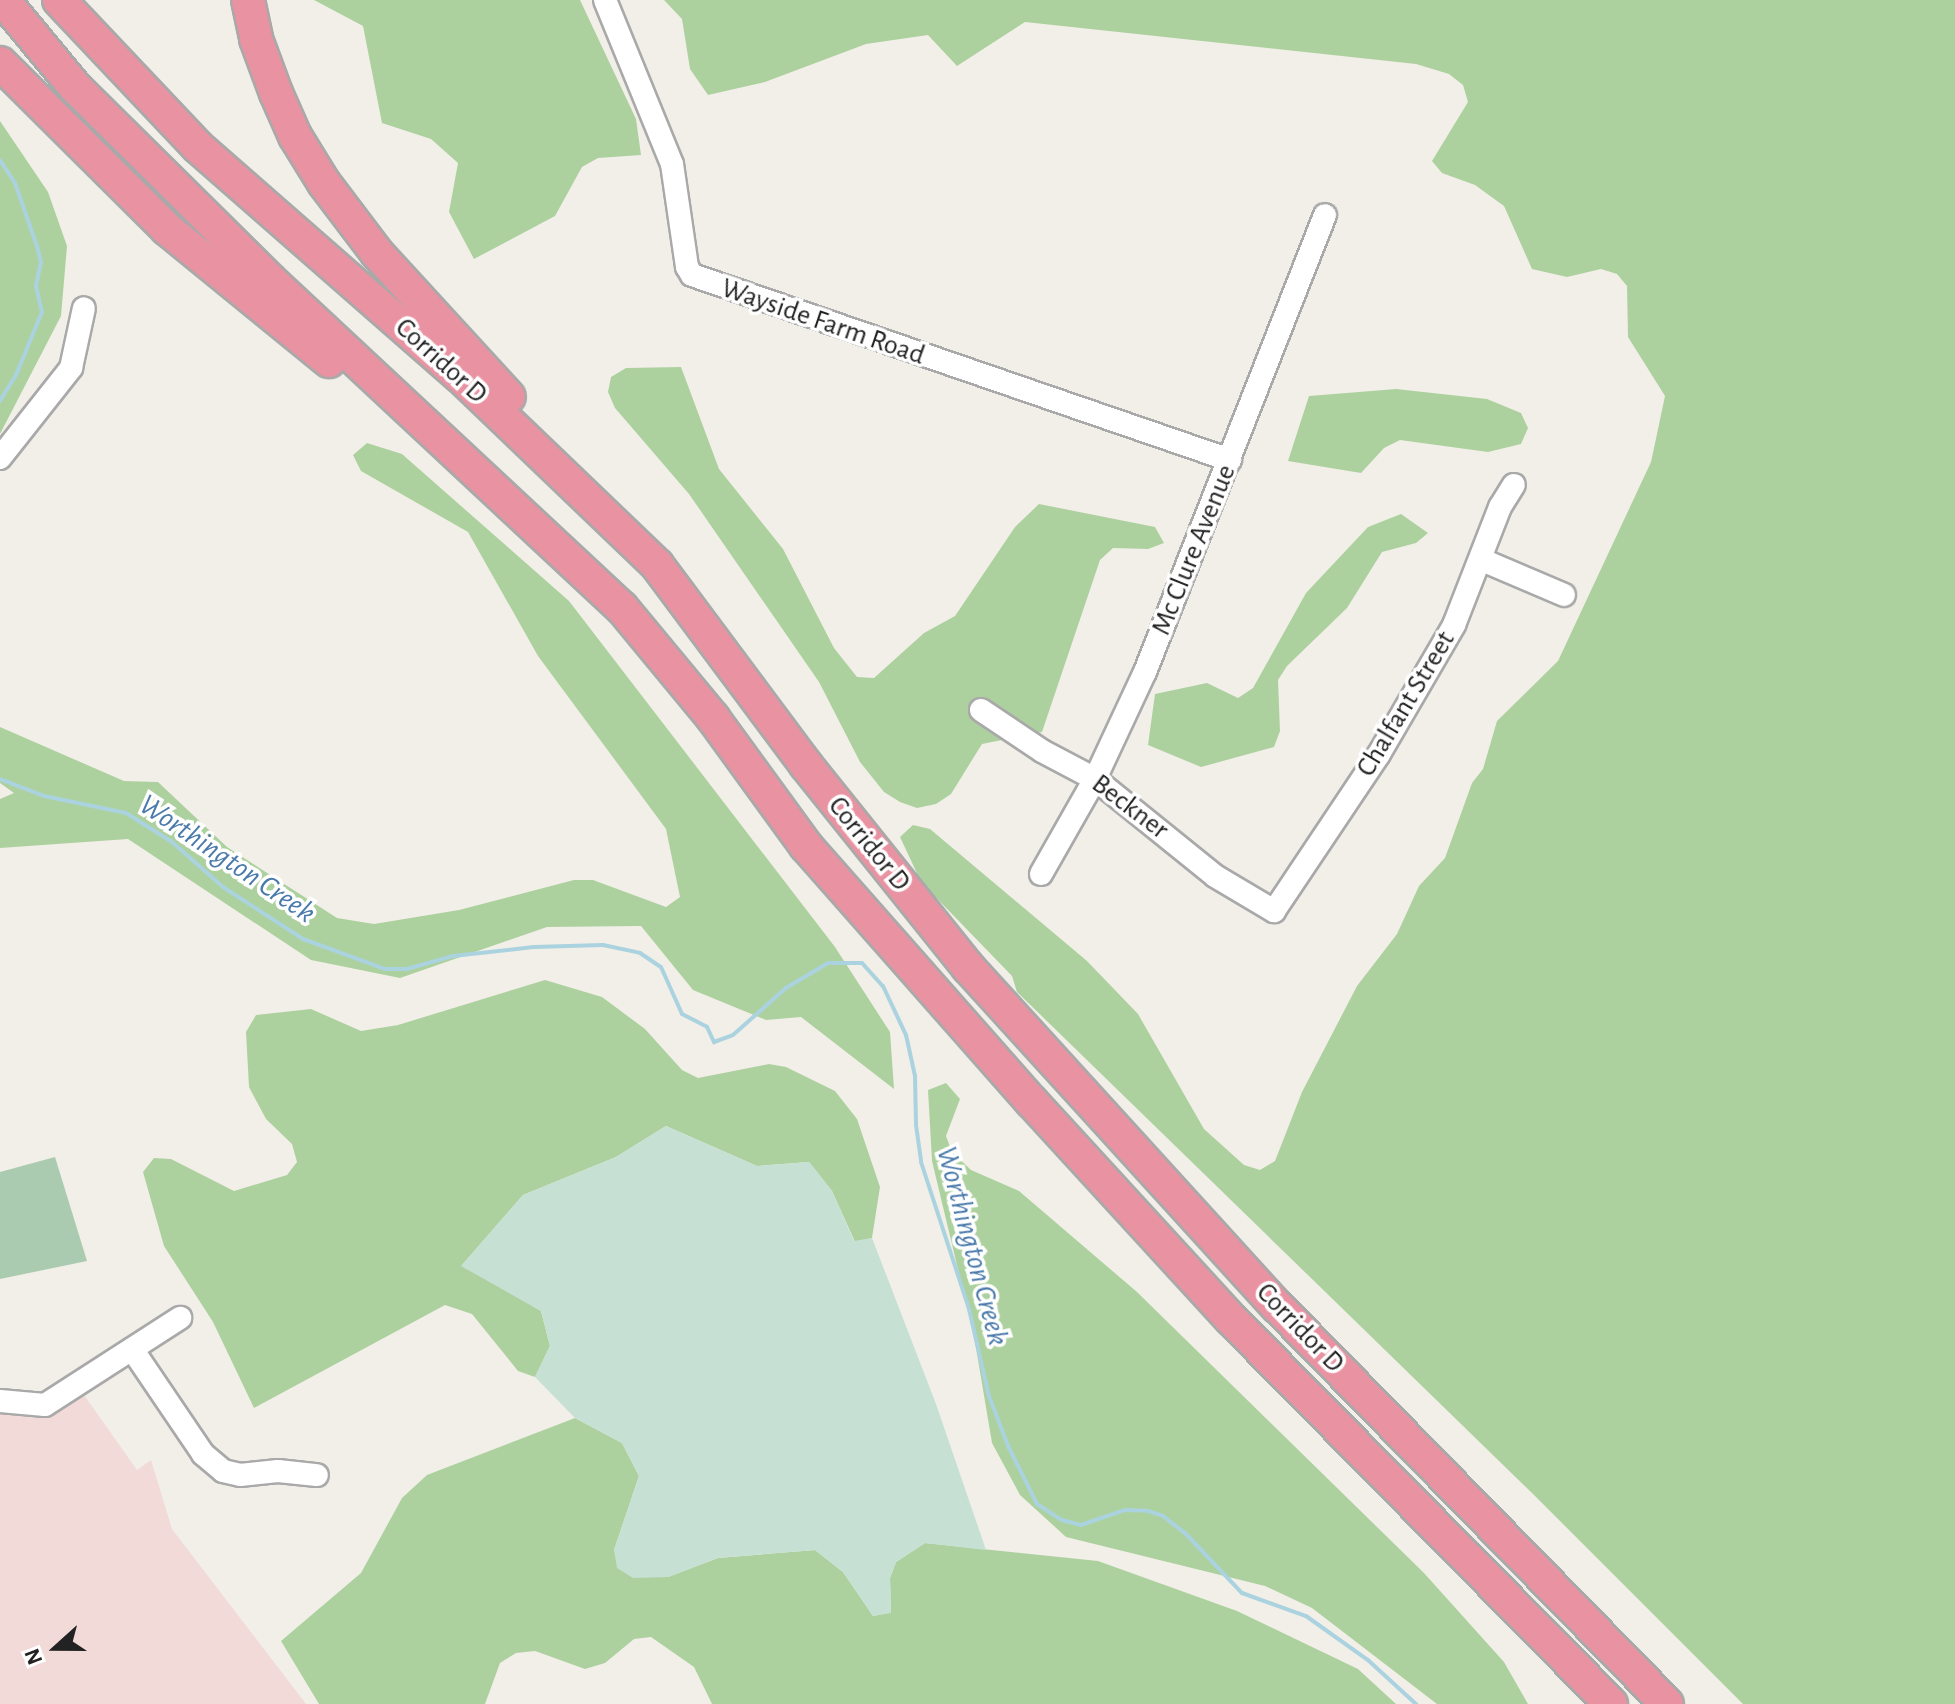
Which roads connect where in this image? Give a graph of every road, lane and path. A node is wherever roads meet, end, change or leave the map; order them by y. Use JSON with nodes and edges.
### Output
{"nodes":[{"id":1,"x":3,"y":0,"type":"edge"},
{"id":2,"x":59,"y":0,"type":"edge"},
{"id":3,"x":248,"y":0,"type":"edge"},
{"id":4,"x":605,"y":0,"type":"edge"},
{"id":5,"x":0,"y":63,"type":"edge"},
{"id":6,"x":1325,"y":215,"type":"dead end"},
{"id":7,"x":84,"y":308,"type":"dead end"},
{"id":8,"x":0,"y":458,"type":"edge"},
{"id":9,"x":1230,"y":460,"type":"junction"},
{"id":10,"x":469,"y":467,"type":"junction"},
{"id":11,"x":1514,"y":485,"type":"dead end"},
{"id":12,"x":1482,"y":560,"type":"junction"},
{"id":13,"x":657,"y":565,"type":"junction"},
{"id":14,"x":1564,"y":595,"type":"dead end"},
{"id":15,"x":981,"y":710,"type":"dead end"},
{"id":16,"x":1095,"y":779,"type":"junction"},
{"id":17,"x":1041,"y":874,"type":"dead end"},
{"id":18,"x":1274,"y":911,"type":"joint"},
{"id":19,"x":180,"y":1318,"type":"dead end"},
{"id":20,"x":132,"y":1349,"type":"junction"},
{"id":21,"x":0,"y":1401,"type":"edge"},
{"id":22,"x":317,"y":1475,"type":"dead end"},
{"id":23,"x":1611,"y":1704,"type":"edge"},
{"id":24,"x":1667,"y":1704,"type":"edge"}],
"edges":[{"from":1,"to":10,"type":"highway","name":"Corridor D"},
{"from":2,"to":13,"type":"highway","name":"Corridor D"},
{"from":3,"to":13,"type":"highway"},
{"from":4,"to":9,"type":"street","name":"Wayside Farm Road"},
{"from":5,"to":10,"type":"highway"},
{"from":6,"to":9,"type":"street","name":"Mc Clure Avenue"},
{"from":7,"to":8,"type":"street"},
{"from":9,"to":16,"type":"street","name":"Mc Clure Avenue"},
{"from":10,"to":23,"type":"highway","name":"Corridor D"},
{"from":11,"to":12,"type":"street","name":"Chalfant Street"},
{"from":12,"to":14,"type":"street"},
{"from":12,"to":18,"type":"street","name":"Chalfant Street"},
{"from":13,"to":24,"type":"highway","name":"Corridor D"},
{"from":15,"to":16,"type":"street","name":"Beckner"},
{"from":16,"to":17,"type":"street","name":"Mc Clure Avenue"},
{"from":16,"to":18,"type":"street","name":"Beckner"},
{"from":19,"to":20,"type":"street"},
{"from":20,"to":21,"type":"street"},
{"from":20,"to":22,"type":"street"}]}
